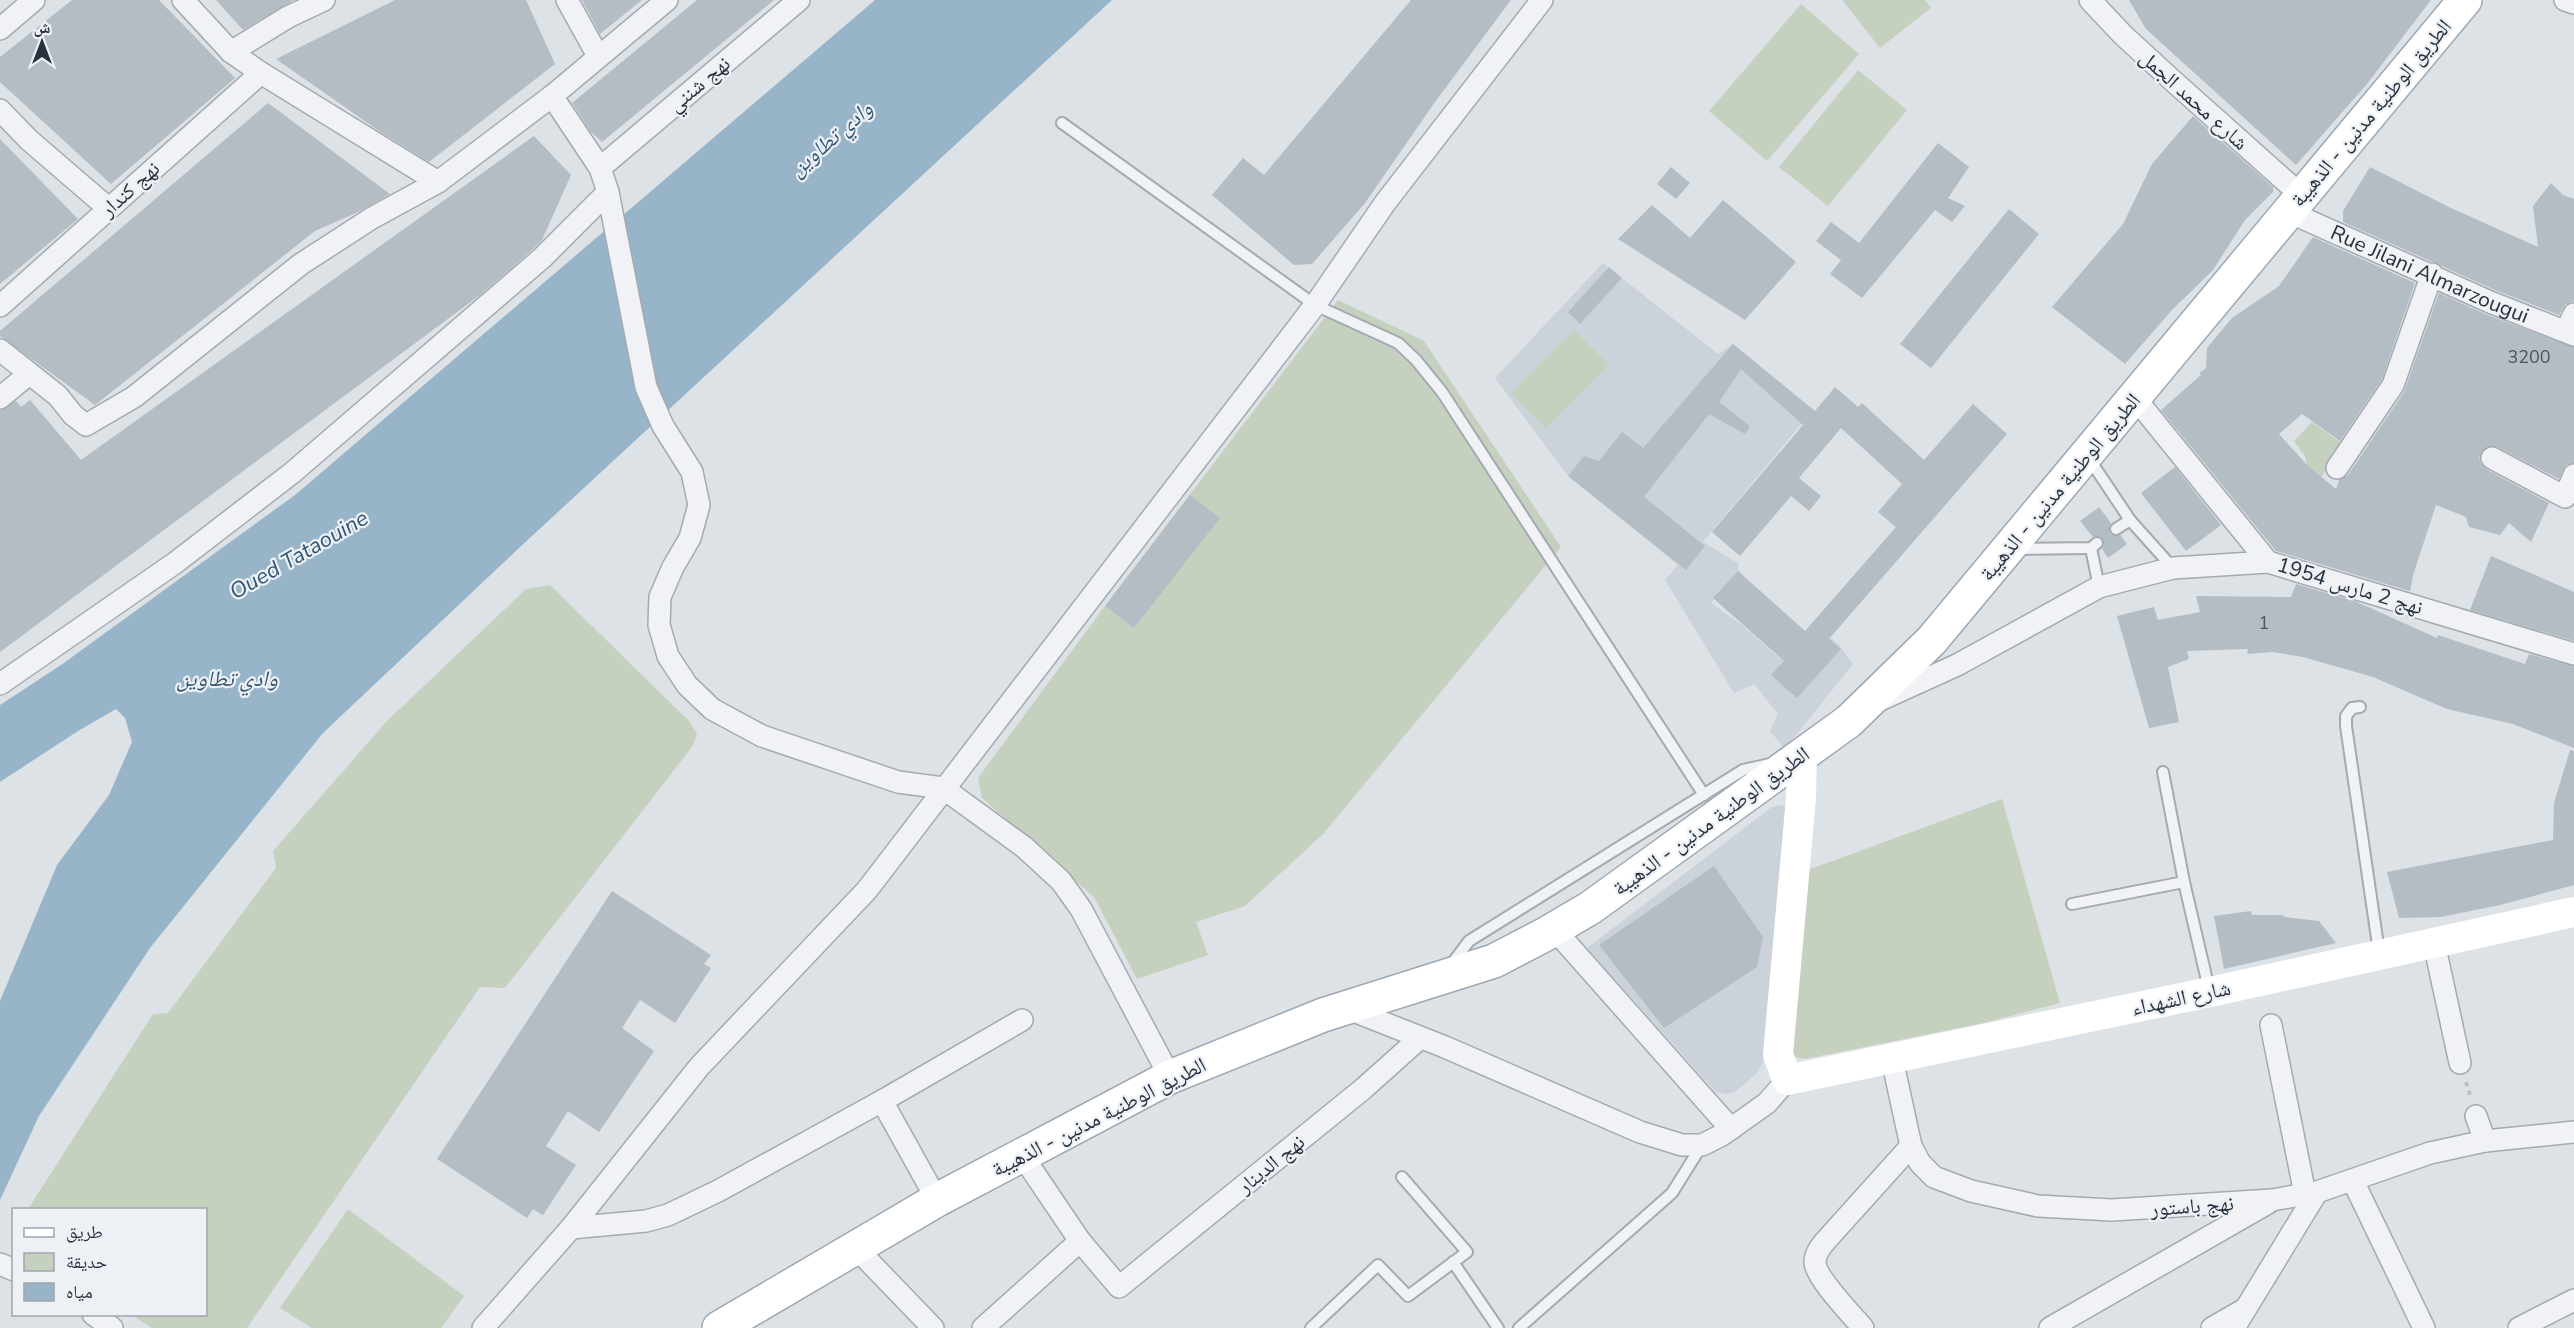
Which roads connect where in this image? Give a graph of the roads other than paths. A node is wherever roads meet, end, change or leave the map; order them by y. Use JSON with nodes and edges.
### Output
{"nodes":[{"id":1,"x":34,"y":0,"type":"edge"},
{"id":2,"x":183,"y":0,"type":"edge"},
{"id":3,"x":324,"y":0,"type":"edge"},
{"id":4,"x":567,"y":0,"type":"edge"},
{"id":5,"x":667,"y":0,"type":"edge"},
{"id":6,"x":799,"y":0,"type":"edge"},
{"id":7,"x":1542,"y":0,"type":"edge"},
{"id":8,"x":2090,"y":0,"type":"edge"},
{"id":9,"x":2465,"y":0,"type":"edge"},
{"id":10,"x":2565,"y":0,"type":"edge"},
{"id":11,"x":2574,"y":3,"type":"edge"},
{"id":12,"x":0,"y":30,"type":"edge"},
{"id":13,"x":231,"y":52,"type":"junction"},
{"id":14,"x":598,"y":56,"type":"junction"},
{"id":15,"x":261,"y":73,"type":"junction"},
{"id":16,"x":552,"y":96,"type":"junction"},
{"id":17,"x":0,"y":110,"type":"edge"},
{"id":18,"x":1062,"y":123,"type":"dead end"},
{"id":19,"x":600,"y":168,"type":"junction"},
{"id":20,"x":438,"y":182,"type":"junction"},
{"id":21,"x":608,"y":192,"type":"junction"},
{"id":22,"x":2295,"y":204,"type":"junction"},
{"id":23,"x":108,"y":208,"type":"junction"},
{"id":24,"x":2432,"y":274,"type":"junction"},
{"id":25,"x":0,"y":306,"type":"edge"},
{"id":26,"x":1315,"y":306,"type":"junction"},
{"id":27,"x":2571,"y":327,"type":"edge"},
{"id":28,"x":0,"y":350,"type":"edge"},
{"id":29,"x":29,"y":374,"type":"junction"},
{"id":30,"x":0,"y":398,"type":"edge"},
{"id":31,"x":2135,"y":398,"type":"junction"},
{"id":32,"x":2088,"y":456,"type":"junction"},
{"id":33,"x":2492,"y":458,"type":"dead end"},
{"id":34,"x":2337,"y":468,"type":"dead end"},
{"id":35,"x":2574,"y":476,"type":"edge"},
{"id":36,"x":2130,"y":520,"type":"junction"},
{"id":37,"x":2116,"y":529,"type":"dead end"},
{"id":38,"x":2009,"y":549,"type":"junction"},
{"id":39,"x":2268,"y":561,"type":"junction"},
{"id":40,"x":2173,"y":568,"type":"junction"},
{"id":41,"x":2099,"y":587,"type":"junction"},
{"id":42,"x":2574,"y":654,"type":"edge"},
{"id":43,"x":0,"y":684,"type":"edge"},
{"id":44,"x":1864,"y":707,"type":"junction"},
{"id":45,"x":2360,"y":707,"type":"dead end"},
{"id":46,"x":1802,"y":756,"type":"junction"},
{"id":47,"x":2163,"y":772,"type":"dead end"},
{"id":48,"x":943,"y":788,"type":"junction"},
{"id":49,"x":1704,"y":795,"type":"junction"},
{"id":50,"x":2184,"y":882,"type":"junction"},
{"id":51,"x":2072,"y":904,"type":"dead end"},
{"id":52,"x":2574,"y":912,"type":"edge"},
{"id":53,"x":1554,"y":929,"type":"junction"},
{"id":54,"x":2434,"y":943,"type":"junction"},
{"id":55,"x":2379,"y":955,"type":"junction"},
{"id":56,"x":1440,"y":979,"type":"junction"},
{"id":57,"x":2210,"y":993,"type":"junction"},
{"id":58,"x":1346,"y":1008,"type":"junction"},
{"id":59,"x":1022,"y":1020,"type":"dead end"},
{"id":60,"x":2271,"y":1025,"type":"dead end"},
{"id":61,"x":1420,"y":1038,"type":"junction"},
{"id":62,"x":1892,"y":1059,"type":"junction"},
{"id":63,"x":2460,"y":1063,"type":"road end"},
{"id":64,"x":1170,"y":1077,"type":"junction"},
{"id":65,"x":1787,"y":1080,"type":"junction"},
{"id":66,"x":882,"y":1101,"type":"junction"},
{"id":67,"x":2476,"y":1116,"type":"road end"},
{"id":68,"x":1731,"y":1129,"type":"junction"},
{"id":69,"x":2574,"y":1132,"type":"edge"},
{"id":70,"x":2485,"y":1141,"type":"junction"},
{"id":71,"x":1702,"y":1145,"type":"junction"},
{"id":72,"x":1911,"y":1146,"type":"junction"},
{"id":73,"x":1022,"y":1155,"type":"junction"},
{"id":74,"x":1402,"y":1177,"type":"dead end"},
{"id":75,"x":2352,"y":1181,"type":"junction"},
{"id":76,"x":2311,"y":1193,"type":"junction"},
{"id":77,"x":937,"y":1200,"type":"junction"},
{"id":78,"x":2272,"y":1200,"type":"junction"},
{"id":79,"x":571,"y":1228,"type":"junction"},
{"id":80,"x":1080,"y":1240,"type":"junction"},
{"id":81,"x":855,"y":1247,"type":"junction"},
{"id":82,"x":1453,"y":1262,"type":"junction"},
{"id":83,"x":2574,"y":1300,"type":"edge"},
{"id":84,"x":2246,"y":1308,"type":"junction"},
{"id":85,"x":96,"y":1316,"type":"edge"},
{"id":86,"x":112,"y":1328,"type":"edge"},
{"id":87,"x":483,"y":1328,"type":"edge"},
{"id":88,"x":719,"y":1328,"type":"edge"},
{"id":89,"x":933,"y":1328,"type":"edge"},
{"id":90,"x":983,"y":1328,"type":"edge"},
{"id":91,"x":1311,"y":1328,"type":"edge"},
{"id":92,"x":1498,"y":1328,"type":"edge"},
{"id":93,"x":1519,"y":1328,"type":"edge"},
{"id":94,"x":1863,"y":1328,"type":"edge"},
{"id":95,"x":2050,"y":1328,"type":"edge"},
{"id":96,"x":2212,"y":1328,"type":"edge"},
{"id":97,"x":2234,"y":1328,"type":"edge"},
{"id":98,"x":2424,"y":1328,"type":"edge"},
{"id":99,"x":2519,"y":1328,"type":"edge"}],
"edges":[{"from":1,"to":12,"type":"street"},
{"from":2,"to":13,"type":"street"},
{"from":3,"to":13,"type":"street"},
{"from":4,"to":14,"type":"street"},
{"from":5,"to":14,"type":"street"},
{"from":6,"to":19,"type":"street","name":"نهج شنني"},
{"from":7,"to":26,"type":"street"},
{"from":8,"to":22,"type":"street","name":"شارع محمد الجمل"},
{"from":9,"to":22,"type":"main road","name":"الطريق الوطنية مدنين - الذهيبة"},
{"from":10,"to":11,"type":"street"},
{"from":13,"to":15,"type":"street"},
{"from":14,"to":16,"type":"street"},
{"from":15,"to":20,"type":"street"},
{"from":15,"to":23,"type":"street","name":"نهج كندار"},
{"from":16,"to":19,"type":"street"},
{"from":16,"to":20,"type":"street"},
{"from":17,"to":23,"type":"street"},
{"from":18,"to":26,"type":"lane"},
{"from":19,"to":21,"type":"street"},
{"from":20,"to":29,"type":"street"},
{"from":21,"to":43,"type":"street"},
{"from":21,"to":48,"type":"street"},
{"from":22,"to":24,"type":"street","name":"Rue Jilani Almarzougui"},
{"from":22,"to":31,"type":"main road","name":"الطريق الوطنية مدنين - الذهيبة"},
{"from":23,"to":25,"type":"street","name":"نهج كندار"},
{"from":24,"to":27,"type":"street","name":"Rue Jilani Almarzougui"},
{"from":24,"to":34,"type":"street"},
{"from":26,"to":48,"type":"street"},
{"from":26,"to":49,"type":"lane"},
{"from":28,"to":29,"type":"street"},
{"from":29,"to":30,"type":"street"},
{"from":31,"to":32,"type":"main road","name":"الطريق الوطنية مدنين - الذهيبة"},
{"from":31,"to":39,"type":"street"},
{"from":32,"to":36,"type":"lane"},
{"from":32,"to":38,"type":"main road","name":"الطريق الوطنية مدنين - الذهيبة"},
{"from":33,"to":35,"type":"street"},
{"from":36,"to":37,"type":"lane"},
{"from":36,"to":40,"type":"lane"},
{"from":38,"to":41,"type":"lane"},
{"from":38,"to":44,"type":"main road","name":"الطريق الوطنية مدنين - الذهيبة"},
{"from":39,"to":40,"type":"street","name":"نهج 2 مارس 1954"},
{"from":39,"to":42,"type":"street","name":"نهج 2 مارس 1954"},
{"from":40,"to":41,"type":"street","name":"نهج 2 مارس 1954"},
{"from":41,"to":44,"type":"street","name":"نهج 2 مارس 1954"},
{"from":44,"to":46,"type":"main road","name":"الطريق الوطنية مدنين - الذهيبة"},
{"from":45,"to":55,"type":"lane"},
{"from":46,"to":49,"type":"lane"},
{"from":46,"to":53,"type":"main road","name":"الطريق الوطنية مدنين - الذهيبة"},
{"from":46,"to":65,"type":"main road"},
{"from":47,"to":50,"type":"lane"},
{"from":48,"to":64,"type":"street"},
{"from":48,"to":79,"type":"street"},
{"from":49,"to":56,"type":"lane"},
{"from":50,"to":51,"type":"lane"},
{"from":50,"to":57,"type":"lane"},
{"from":52,"to":54,"type":"main road","name":"شارع الشهداء"},
{"from":53,"to":56,"type":"main road","name":"الطريق الوطنية مدنين - الذهيبة"},
{"from":53,"to":68,"type":"street"},
{"from":54,"to":55,"type":"main road","name":"شارع الشهداء"},
{"from":54,"to":63,"type":"street"},
{"from":55,"to":57,"type":"main road","name":"شارع الشهداء"},
{"from":56,"to":58,"type":"main road","name":"الطريق الوطنية مدنين - الذهيبة"},
{"from":57,"to":62,"type":"main road","name":"شارع الشهداء"},
{"from":58,"to":61,"type":"street"},
{"from":58,"to":64,"type":"main road","name":"الطريق الوطنية مدنين - الذهيبة"},
{"from":59,"to":66,"type":"street"},
{"from":60,"to":76,"type":"street"},
{"from":61,"to":71,"type":"street"},
{"from":61,"to":80,"type":"street","name":"نهج الدينار"},
{"from":62,"to":65,"type":"main road","name":"شارع الشهداء"},
{"from":62,"to":72,"type":"street","name":"نهج باستور"},
{"from":64,"to":73,"type":"main road","name":"الطريق الوطنية مدنين - الذهيبة"},
{"from":65,"to":68,"type":"street"},
{"from":66,"to":77,"type":"street"},
{"from":66,"to":79,"type":"street"},
{"from":67,"to":70,"type":"street"},
{"from":68,"to":71,"type":"street"},
{"from":69,"to":70,"type":"street","name":"نهج باستور"},
{"from":70,"to":75,"type":"street","name":"نهج باستور"},
{"from":71,"to":93,"type":"lane"},
{"from":72,"to":78,"type":"street","name":"نهج باستور"},
{"from":72,"to":94,"type":"street"},
{"from":73,"to":77,"type":"main road","name":"الطريق الوطنية مدنين - الذهيبة"},
{"from":73,"to":80,"type":"street"},
{"from":74,"to":82,"type":"lane"},
{"from":75,"to":76,"type":"street","name":"نهج باستور"},
{"from":75,"to":98,"type":"street"},
{"from":76,"to":78,"type":"street","name":"نهج باستور"},
{"from":76,"to":84,"type":"street"},
{"from":77,"to":81,"type":"main road","name":"الطريق الوطنية مدنين - الذهيبة"},
{"from":78,"to":95,"type":"street"},
{"from":79,"to":87,"type":"street"},
{"from":80,"to":90,"type":"street"},
{"from":81,"to":88,"type":"main road","name":"الطريق الوطنية مدنين - الذهيبة"},
{"from":81,"to":89,"type":"street"},
{"from":82,"to":91,"type":"lane"},
{"from":82,"to":92,"type":"lane"},
{"from":83,"to":99,"type":"street"},
{"from":84,"to":96,"type":"street"},
{"from":84,"to":97,"type":"street"},
{"from":85,"to":86,"type":"street"}]}
